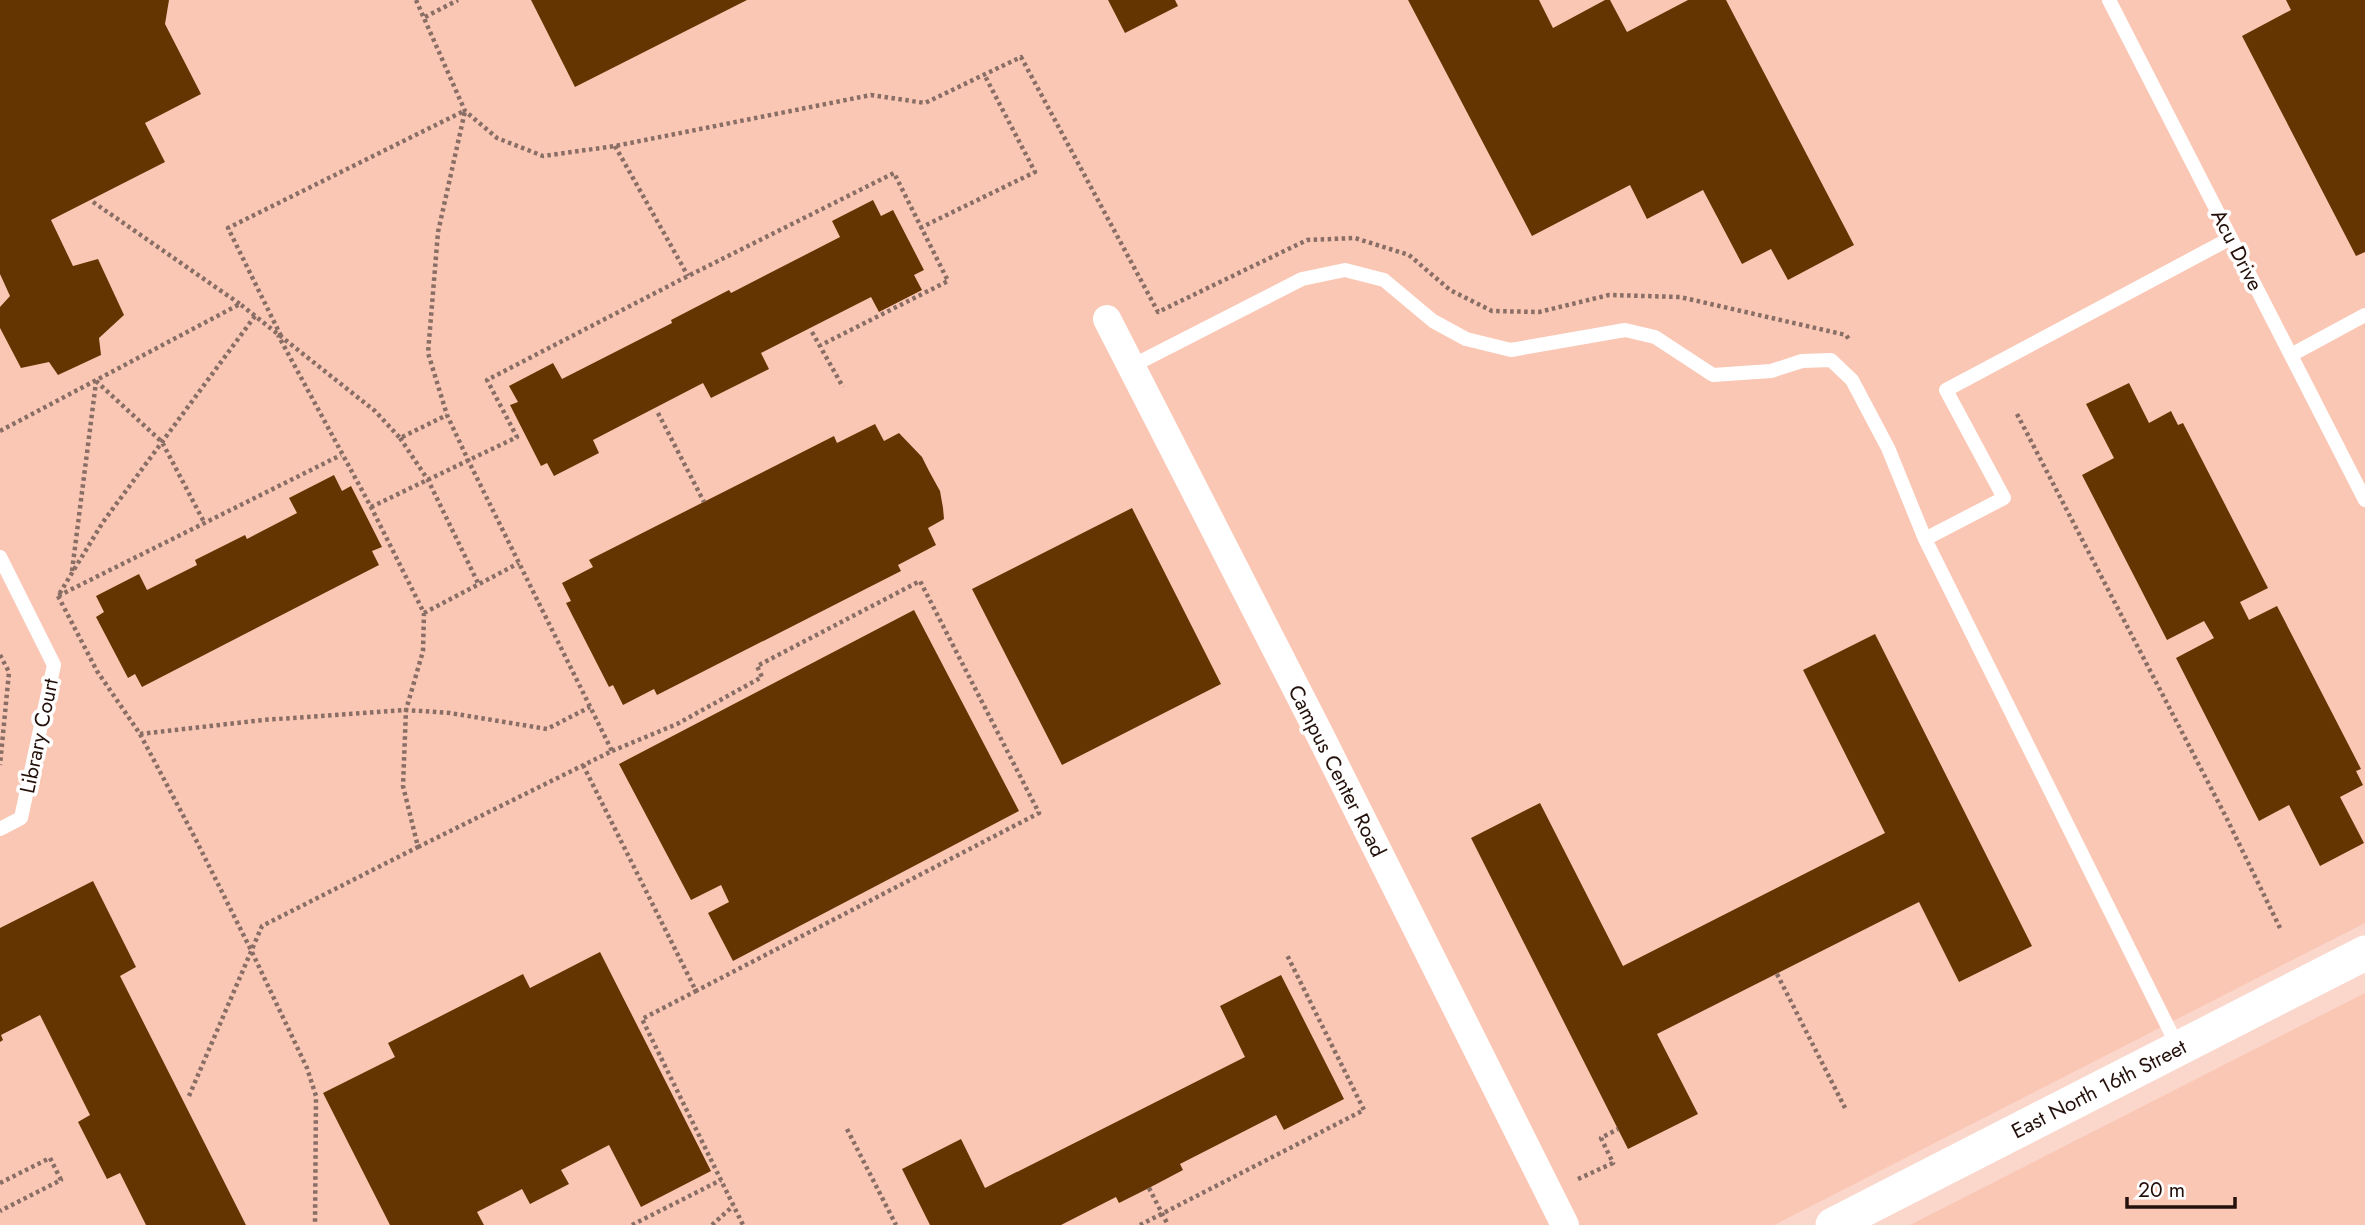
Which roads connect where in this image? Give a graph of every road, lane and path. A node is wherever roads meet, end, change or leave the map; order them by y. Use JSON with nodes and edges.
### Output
{"nodes":[{"id":1,"x":416,"y":0,"type":"edge"},
{"id":2,"x":458,"y":0,"type":"edge"},
{"id":3,"x":2109,"y":0,"type":"edge"},
{"id":4,"x":425,"y":17,"type":"junction"},
{"id":5,"x":985,"y":76,"type":"junction"},
{"id":6,"x":465,"y":111,"type":"junction"},
{"id":7,"x":615,"y":146,"type":"junction"},
{"id":8,"x":93,"y":202,"type":"dead end"},
{"id":9,"x":920,"y":228,"type":"junction"},
{"id":10,"x":2231,"y":238,"type":"junction"},
{"id":11,"x":688,"y":276,"type":"junction"},
{"id":12,"x":240,"y":304,"type":"junction"},
{"id":13,"x":2365,"y":315,"type":"edge"},
{"id":14,"x":255,"y":316,"type":"junction"},
{"id":15,"x":1107,"y":319,"type":"dead end"},
{"id":16,"x":812,"y":332,"type":"dead end"},
{"id":17,"x":281,"y":337,"type":"junction"},
{"id":18,"x":821,"y":345,"type":"junction"},
{"id":19,"x":1853,"y":345,"type":"dead end"},
{"id":20,"x":2291,"y":355,"type":"junction"},
{"id":21,"x":1132,"y":366,"type":"junction"},
{"id":22,"x":96,"y":381,"type":"junction"},
{"id":23,"x":843,"y":387,"type":"dead end"},
{"id":24,"x":658,"y":412,"type":"dead end"},
{"id":25,"x":2017,"y":414,"type":"dead end"},
{"id":26,"x":447,"y":415,"type":"junction"},
{"id":27,"x":0,"y":431,"type":"edge"},
{"id":28,"x":400,"y":438,"type":"junction"},
{"id":29,"x":162,"y":442,"type":"junction"},
{"id":30,"x":341,"y":454,"type":"junction"},
{"id":31,"x":469,"y":462,"type":"junction"},
{"id":32,"x":428,"y":481,"type":"junction"},
{"id":33,"x":2365,"y":499,"type":"edge"},
{"id":34,"x":704,"y":502,"type":"dead end"},
{"id":35,"x":371,"y":507,"type":"junction"},
{"id":36,"x":204,"y":522,"type":"junction"},
{"id":37,"x":1925,"y":539,"type":"junction"},
{"id":38,"x":0,"y":557,"type":"edge"},
{"id":39,"x":520,"y":563,"type":"junction"},
{"id":40,"x":71,"y":575,"type":"junction"},
{"id":41,"x":479,"y":584,"type":"junction"},
{"id":42,"x":58,"y":596,"type":"junction"},
{"id":43,"x":424,"y":613,"type":"junction"},
{"id":44,"x":0,"y":654,"type":"edge"},
{"id":45,"x":590,"y":707,"type":"junction"},
{"id":46,"x":406,"y":710,"type":"junction"},
{"id":47,"x":140,"y":734,"type":"junction"},
{"id":48,"x":612,"y":751,"type":"junction"},
{"id":49,"x":0,"y":765,"type":"edge"},
{"id":50,"x":583,"y":765,"type":"junction"},
{"id":51,"x":0,"y":829,"type":"edge"},
{"id":52,"x":418,"y":847,"type":"junction"},
{"id":53,"x":2281,"y":930,"type":"dead end"},
{"id":54,"x":251,"y":950,"type":"junction"},
{"id":55,"x":1286,"y":953,"type":"dead end"},
{"id":56,"x":2365,"y":953,"type":"edge"},
{"id":57,"x":1777,"y":974,"type":"dead end"},
{"id":58,"x":696,"y":991,"type":"junction"},
{"id":59,"x":2179,"y":1048,"type":"junction"},
{"id":60,"x":189,"y":1096,"type":"dead end"},
{"id":61,"x":1845,"y":1108,"type":"dead end"},
{"id":62,"x":847,"y":1129,"type":"dead end"},
{"id":63,"x":1618,"y":1129,"type":"dead end"},
{"id":64,"x":721,"y":1180,"type":"junction"},
{"id":65,"x":0,"y":1183,"type":"edge"},
{"id":66,"x":1149,"y":1188,"type":"dead end"},
{"id":67,"x":1549,"y":1193,"type":"junction"},
{"id":68,"x":733,"y":1206,"type":"junction"},
{"id":69,"x":0,"y":1211,"type":"edge"},
{"id":70,"x":1162,"y":1213,"type":"junction"},
{"id":71,"x":314,"y":1225,"type":"edge"},
{"id":72,"x":632,"y":1225,"type":"edge"},
{"id":73,"x":712,"y":1225,"type":"edge"},
{"id":74,"x":743,"y":1225,"type":"edge"},
{"id":75,"x":896,"y":1225,"type":"edge"},
{"id":76,"x":1140,"y":1225,"type":"edge"},
{"id":77,"x":1168,"y":1225,"type":"edge"},
{"id":78,"x":1565,"y":1225,"type":"edge"},
{"id":79,"x":1833,"y":1225,"type":"edge"}],
"edges":[{"from":1,"to":4,"type":"path"},
{"from":2,"to":4,"type":"path"},
{"from":3,"to":10,"type":"lane","name":"Acu Drive"},
{"from":4,"to":6,"type":"path"},
{"from":5,"to":7,"type":"path"},
{"from":5,"to":9,"type":"path"},
{"from":5,"to":19,"type":"path"},
{"from":6,"to":7,"type":"path"},
{"from":6,"to":17,"type":"path"},
{"from":6,"to":26,"type":"path"},
{"from":7,"to":11,"type":"path"},
{"from":8,"to":12,"type":"path"},
{"from":9,"to":11,"type":"path"},
{"from":9,"to":18,"type":"path"},
{"from":10,"to":20,"type":"lane","name":"Acu Drive"},
{"from":10,"to":37,"type":"lane"},
{"from":11,"to":31,"type":"path"},
{"from":12,"to":14,"type":"path"},
{"from":12,"to":22,"type":"path"},
{"from":13,"to":20,"type":"lane"},
{"from":14,"to":17,"type":"path"},
{"from":14,"to":29,"type":"path"},
{"from":15,"to":21,"type":"street","name":"Campus Center Road"},
{"from":16,"to":18,"type":"path"},
{"from":17,"to":28,"type":"path"},
{"from":17,"to":30,"type":"path"},
{"from":18,"to":23,"type":"path"},
{"from":20,"to":33,"type":"lane","name":"Acu Drive"},
{"from":21,"to":37,"type":"lane"},
{"from":21,"to":67,"type":"street","name":"Campus Center Road"},
{"from":22,"to":27,"type":"path"},
{"from":22,"to":29,"type":"path"},
{"from":22,"to":40,"type":"path"},
{"from":24,"to":34,"type":"path"},
{"from":25,"to":53,"type":"path"},
{"from":26,"to":28,"type":"path"},
{"from":26,"to":31,"type":"path"},
{"from":28,"to":32,"type":"path"},
{"from":29,"to":36,"type":"path"},
{"from":29,"to":40,"type":"path"},
{"from":30,"to":35,"type":"path"},
{"from":30,"to":36,"type":"path"},
{"from":31,"to":32,"type":"path"},
{"from":31,"to":39,"type":"path"},
{"from":32,"to":35,"type":"path"},
{"from":32,"to":41,"type":"path"},
{"from":35,"to":43,"type":"path"},
{"from":36,"to":42,"type":"path"},
{"from":37,"to":59,"type":"lane"},
{"from":38,"to":51,"type":"lane","name":"Library Court"},
{"from":39,"to":41,"type":"path"},
{"from":39,"to":45,"type":"path"},
{"from":40,"to":42,"type":"path"},
{"from":41,"to":43,"type":"path"},
{"from":42,"to":47,"type":"path"},
{"from":43,"to":46,"type":"path"},
{"from":44,"to":49,"type":"path"},
{"from":45,"to":46,"type":"path"},
{"from":45,"to":48,"type":"path"},
{"from":46,"to":47,"type":"path"},
{"from":46,"to":52,"type":"path"},
{"from":47,"to":54,"type":"path"},
{"from":48,"to":50,"type":"path"},
{"from":48,"to":58,"type":"path"},
{"from":50,"to":52,"type":"path"},
{"from":50,"to":58,"type":"path"},
{"from":52,"to":54,"type":"path"},
{"from":54,"to":60,"type":"path"},
{"from":54,"to":71,"type":"path"},
{"from":55,"to":70,"type":"path"},
{"from":56,"to":59,"type":"street","name":"East North 16th Street"},
{"from":57,"to":61,"type":"path"},
{"from":58,"to":64,"type":"path"},
{"from":59,"to":79,"type":"street","name":"East North 16th Street"},
{"from":62,"to":75,"type":"path"},
{"from":63,"to":67,"type":"path"},
{"from":64,"to":68,"type":"path"},
{"from":64,"to":72,"type":"path"},
{"from":65,"to":69,"type":"path"},
{"from":66,"to":70,"type":"path"},
{"from":67,"to":78,"type":"street","name":"Campus Center Road"},
{"from":68,"to":73,"type":"path"},
{"from":68,"to":74,"type":"path"},
{"from":70,"to":76,"type":"path"},
{"from":70,"to":77,"type":"path"}]}
